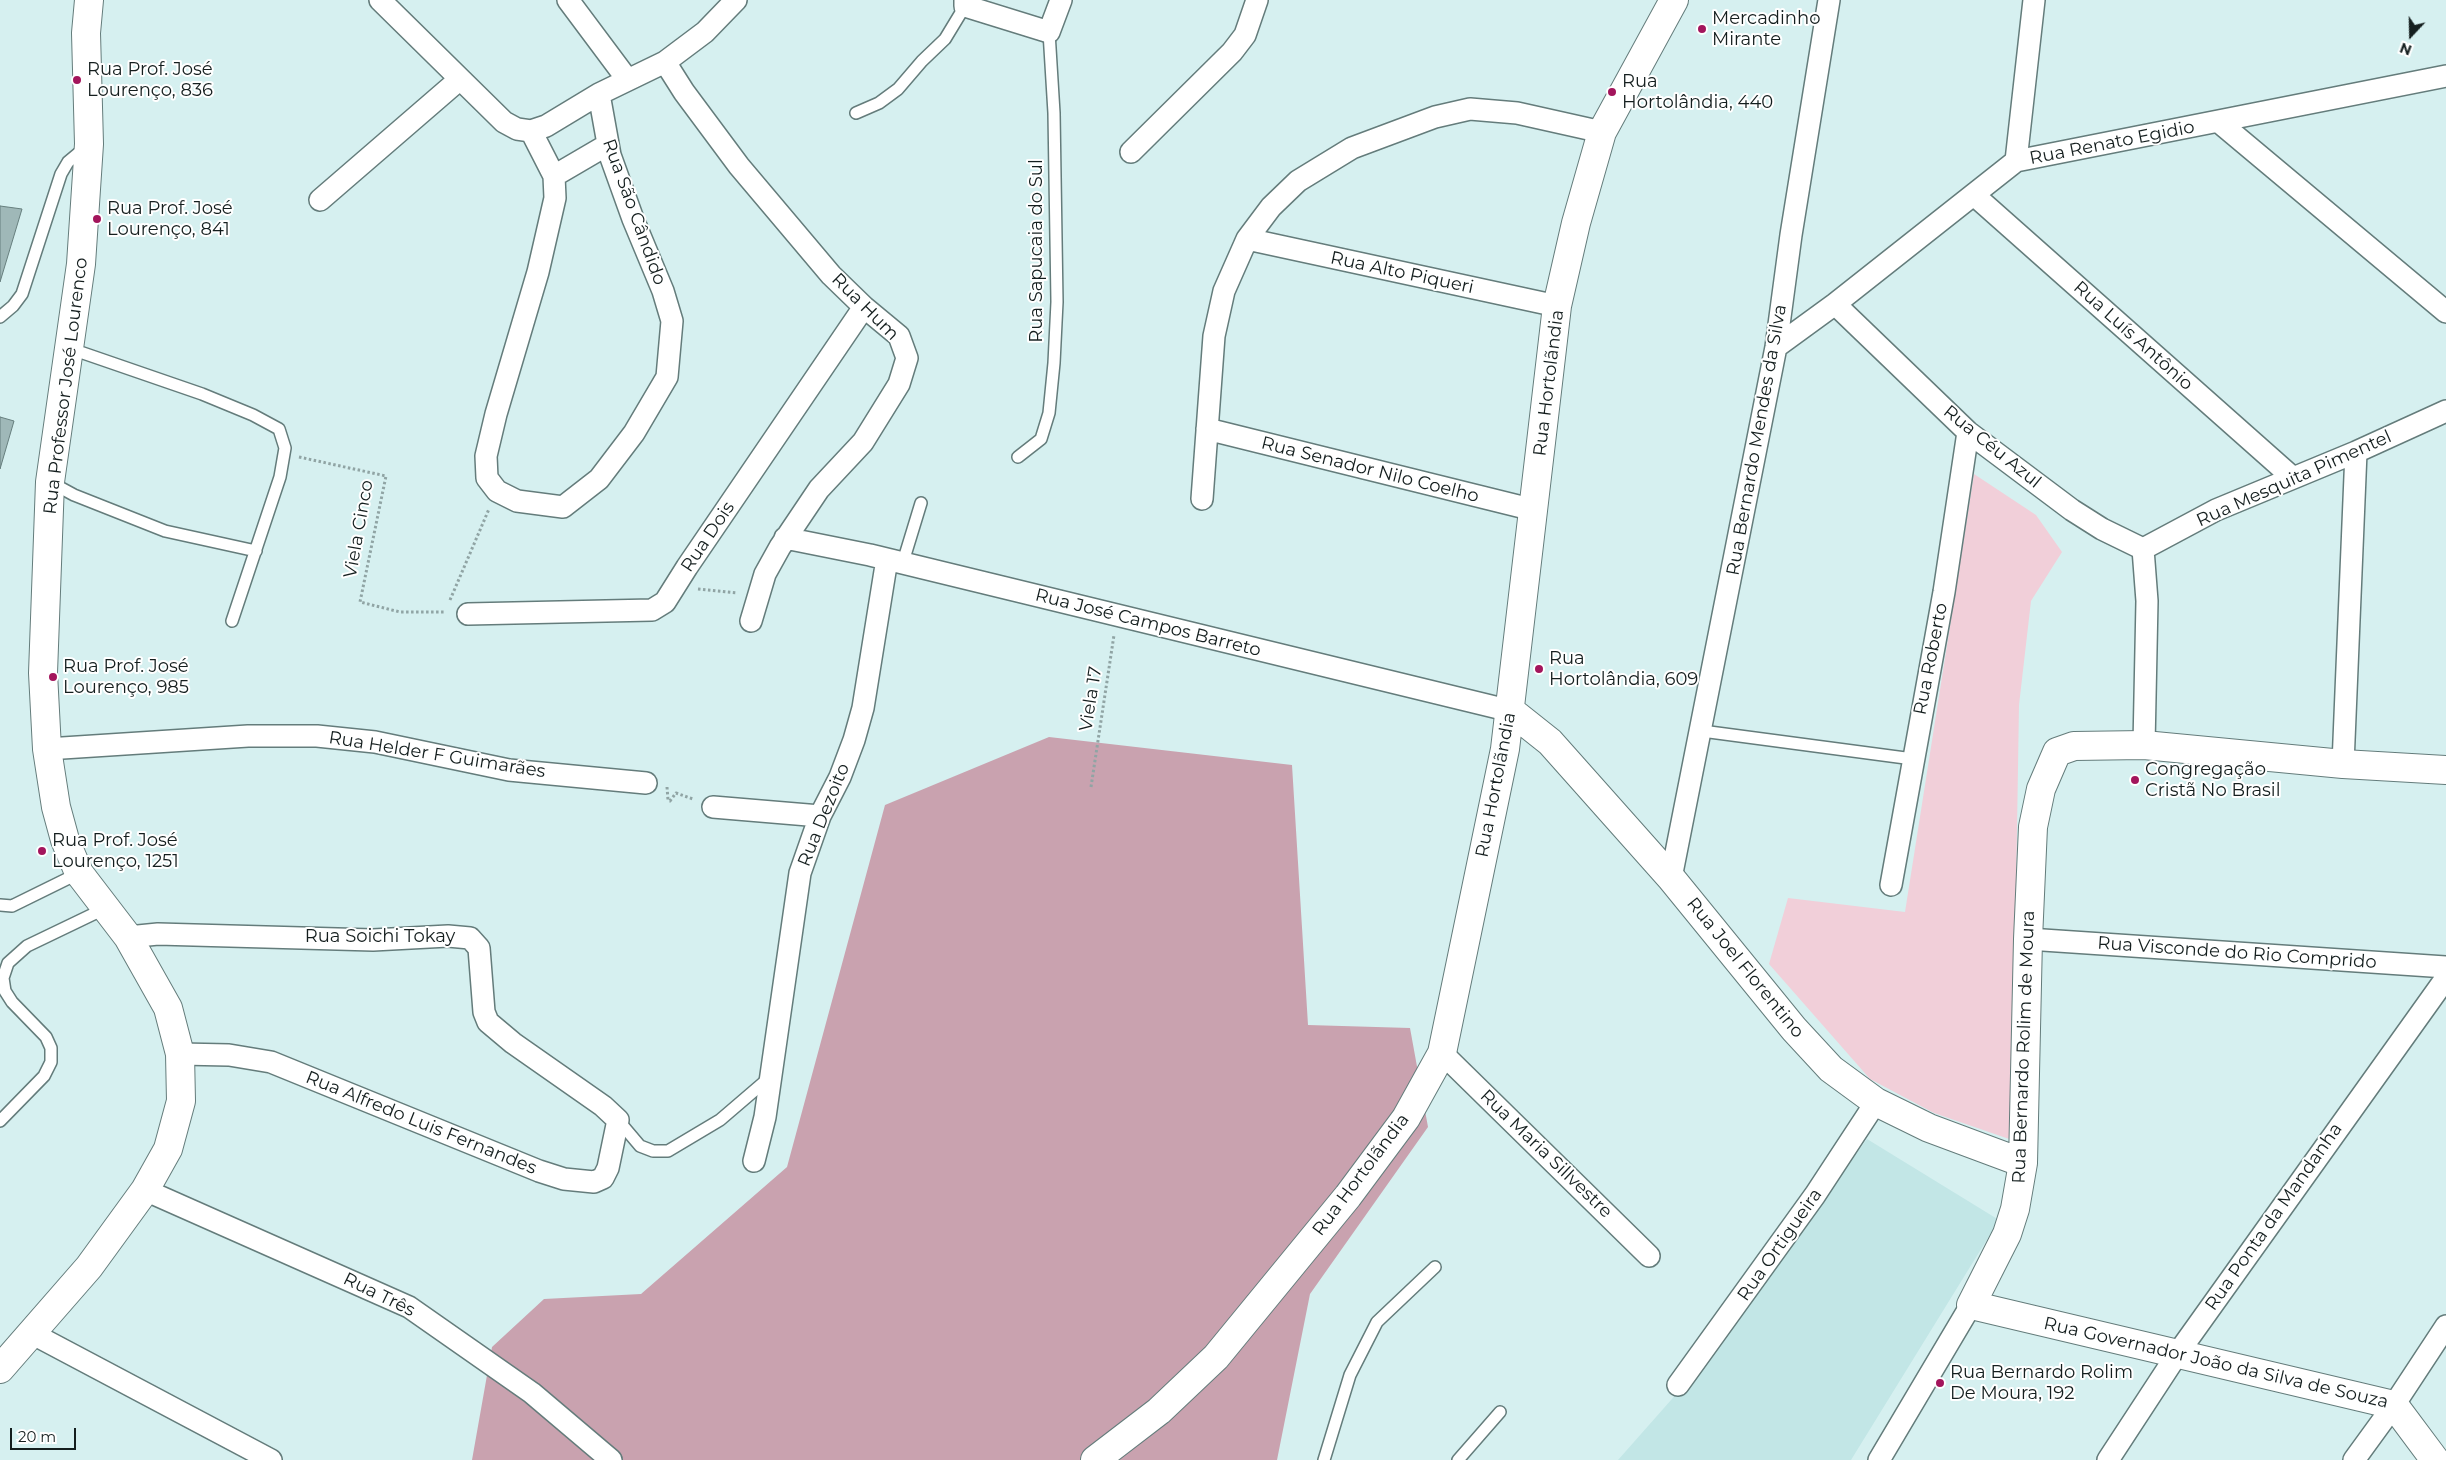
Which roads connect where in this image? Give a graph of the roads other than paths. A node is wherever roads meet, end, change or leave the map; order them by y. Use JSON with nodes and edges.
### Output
{"nodes":[{"id":1,"x":89,"y":0,"type":"edge"},
{"id":2,"x":380,"y":0,"type":"edge"},
{"id":3,"x":568,"y":0,"type":"edge"},
{"id":4,"x":736,"y":0,"type":"edge"},
{"id":5,"x":1060,"y":0,"type":"edge"},
{"id":6,"x":1257,"y":0,"type":"edge"},
{"id":7,"x":1674,"y":0,"type":"edge"},
{"id":8,"x":1830,"y":0,"type":"edge"},
{"id":9,"x":2034,"y":0,"type":"edge"},
{"id":10,"x":965,"y":3,"type":"edge"},
{"id":11,"x":1049,"y":32,"type":"junction"},
{"id":12,"x":665,"y":62,"type":"junction"},
{"id":13,"x":2446,"y":76,"type":"edge"},
{"id":14,"x":460,"y":79,"type":"junction"},
{"id":15,"x":627,"y":79,"type":"junction"},
{"id":16,"x":599,"y":94,"type":"junction"},
{"id":17,"x":856,"y":113,"type":"dead end"},
{"id":18,"x":2219,"y":122,"type":"junction"},
{"id":19,"x":531,"y":131,"type":"junction"},
{"id":20,"x":1602,"y":132,"type":"junction"},
{"id":21,"x":89,"y":144,"type":"junction"},
{"id":22,"x":607,"y":145,"type":"junction"},
{"id":23,"x":1131,"y":152,"type":"dead end"},
{"id":24,"x":2016,"y":161,"type":"junction"},
{"id":25,"x":554,"y":176,"type":"junction"},
{"id":26,"x":1974,"y":195,"type":"junction"},
{"id":27,"x":320,"y":200,"type":"dead end"},
{"id":28,"x":1247,"y":240,"type":"junction"},
{"id":29,"x":1835,"y":304,"type":"junction"},
{"id":30,"x":1557,"y":306,"type":"junction"},
{"id":31,"x":864,"y":308,"type":"junction"},
{"id":32,"x":2446,"y":312,"type":"edge"},
{"id":33,"x":0,"y":316,"type":"edge"},
{"id":34,"x":1776,"y":347,"type":"junction"},
{"id":35,"x":68,"y":350,"type":"junction"},
{"id":36,"x":2446,"y":411,"type":"edge"},
{"id":37,"x":1207,"y":429,"type":"junction"},
{"id":38,"x":1968,"y":432,"type":"junction"},
{"id":39,"x":2356,"y":452,"type":"junction"},
{"id":40,"x":1018,"y":458,"type":"dead end"},
{"id":41,"x":2292,"y":477,"type":"junction"},
{"id":42,"x":50,"y":482,"type":"junction"},
{"id":43,"x":1202,"y":499,"type":"dead end"},
{"id":44,"x":921,"y":503,"type":"dead end"},
{"id":45,"x":1534,"y":510,"type":"junction"},
{"id":46,"x":785,"y":538,"type":"junction"},
{"id":47,"x":2143,"y":549,"type":"junction"},
{"id":48,"x":256,"y":551,"type":"junction"},
{"id":49,"x":895,"y":561,"type":"junction"},
{"id":50,"x":468,"y":614,"type":"road end"},
{"id":51,"x":232,"y":621,"type":"dead end"},
{"id":52,"x":751,"y":621,"type":"dead end"},
{"id":53,"x":1511,"y":711,"type":"junction"},
{"id":54,"x":1702,"y":731,"type":"junction"},
{"id":55,"x":2144,"y":745,"type":"junction"},
{"id":56,"x":47,"y":749,"type":"junction"},
{"id":57,"x":1913,"y":759,"type":"junction"},
{"id":58,"x":2343,"y":764,"type":"junction"},
{"id":59,"x":2446,"y":770,"type":"edge"},
{"id":60,"x":646,"y":783,"type":"road end"},
{"id":61,"x":713,"y":807,"type":"road end"},
{"id":62,"x":820,"y":816,"type":"junction"},
{"id":63,"x":80,"y":873,"type":"junction"},
{"id":64,"x":1671,"y":878,"type":"junction"},
{"id":65,"x":1891,"y":886,"type":"dead end"},
{"id":66,"x":0,"y":905,"type":"edge"},
{"id":67,"x":12,"y":906,"type":"junction"},
{"id":68,"x":106,"y":908,"type":"junction"},
{"id":69,"x":0,"y":912,"type":"edge"},
{"id":70,"x":128,"y":937,"type":"junction"},
{"id":71,"x":2028,"y":939,"type":"junction"},
{"id":72,"x":2446,"y":968,"type":"edge"},
{"id":73,"x":2446,"y":978,"type":"edge"},
{"id":74,"x":1442,"y":1053,"type":"junction"},
{"id":75,"x":180,"y":1054,"type":"junction"},
{"id":76,"x":770,"y":1078,"type":"junction"},
{"id":77,"x":1876,"y":1102,"type":"junction"},
{"id":78,"x":618,"y":1120,"type":"junction"},
{"id":79,"x":0,"y":1121,"type":"edge"},
{"id":80,"x":754,"y":1161,"type":"dead end"},
{"id":81,"x":2023,"y":1163,"type":"junction"},
{"id":82,"x":145,"y":1190,"type":"junction"},
{"id":83,"x":1649,"y":1256,"type":"dead end"},
{"id":84,"x":1435,"y":1268,"type":"dead end"},
{"id":85,"x":1971,"y":1305,"type":"junction"},
{"id":86,"x":2446,"y":1326,"type":"edge"},
{"id":87,"x":33,"y":1334,"type":"junction"},
{"id":88,"x":2178,"y":1353,"type":"junction"},
{"id":89,"x":0,"y":1369,"type":"edge"},
{"id":90,"x":1678,"y":1385,"type":"dead end"},
{"id":91,"x":2394,"y":1405,"type":"junction"},
{"id":92,"x":1500,"y":1412,"type":"dead end"},
{"id":93,"x":271,"y":1460,"type":"edge"},
{"id":94,"x":611,"y":1460,"type":"edge"},
{"id":95,"x":1095,"y":1460,"type":"edge"},
{"id":96,"x":1324,"y":1460,"type":"edge"},
{"id":97,"x":1458,"y":1460,"type":"edge"},
{"id":98,"x":1879,"y":1460,"type":"edge"},
{"id":99,"x":2108,"y":1460,"type":"edge"},
{"id":100,"x":2354,"y":1460,"type":"edge"},
{"id":101,"x":2436,"y":1460,"type":"edge"}],
"edges":[{"from":1,"to":21,"type":"street","name":"Rua Professor José Lourenco"},
{"from":2,"to":14,"type":"street"},
{"from":3,"to":15,"type":"street"},
{"from":4,"to":12,"type":"street"},
{"from":5,"to":11,"type":"street"},
{"from":6,"to":23,"type":"street"},
{"from":7,"to":20,"type":"street","name":"Rua Hortolãndia"},
{"from":8,"to":34,"type":"street","name":"Rua Bernardo Mendes da Silva"},
{"from":9,"to":24,"type":"street"},
{"from":10,"to":11,"type":"street"},
{"from":10,"to":17,"type":"lane"},
{"from":11,"to":40,"type":"lane","name":"Rua Sapucaia do Sul"},
{"from":12,"to":15,"type":"street"},
{"from":12,"to":31,"type":"street","name":"Rua Hum"},
{"from":13,"to":18,"type":"street","name":"Rua Renato Egidio"},
{"from":14,"to":19,"type":"street"},
{"from":14,"to":27,"type":"street"},
{"from":15,"to":16,"type":"street"},
{"from":16,"to":19,"type":"street"},
{"from":16,"to":22,"type":"street","name":"Rua São Cândido"},
{"from":18,"to":24,"type":"street","name":"Rua Renato Egidio"},
{"from":18,"to":32,"type":"street"},
{"from":19,"to":25,"type":"street"},
{"from":20,"to":28,"type":"street"},
{"from":20,"to":30,"type":"street","name":"Rua Hortolãndia"},
{"from":21,"to":33,"type":"lane"},
{"from":21,"to":35,"type":"street","name":"Rua Professor José Lourenco"},
{"from":22,"to":25,"type":"street"},
{"from":22,"to":25,"type":"street","name":"Rua São Cândido"},
{"from":24,"to":26,"type":"street","name":"Rua Renato Egidio"},
{"from":26,"to":29,"type":"street","name":"Rua Renato Egidio"},
{"from":26,"to":41,"type":"street","name":"Rua Luís Antônio"},
{"from":28,"to":30,"type":"street","name":"Rua Alto Piqueri"},
{"from":28,"to":37,"type":"street"},
{"from":29,"to":34,"type":"street","name":"Rua Renato Egidio"},
{"from":29,"to":38,"type":"street","name":"Rua Céu Azul"},
{"from":30,"to":45,"type":"street","name":"Rua Hortolãndia"},
{"from":31,"to":46,"type":"street","name":"Rua Hum"},
{"from":31,"to":50,"type":"street","name":"Rua Dois"},
{"from":34,"to":54,"type":"street","name":"Rua Bernardo Mendes da Silva"},
{"from":35,"to":42,"type":"street","name":"Rua Professor José Lourenco"},
{"from":35,"to":48,"type":"lane"},
{"from":36,"to":39,"type":"street","name":"Rua Mesquita Pimentel"},
{"from":37,"to":43,"type":"street"},
{"from":37,"to":45,"type":"street","name":"Rua Senador Nilo Coelho"},
{"from":38,"to":47,"type":"street","name":"Rua Céu Azul"},
{"from":38,"to":57,"type":"street","name":"Rua Roberto"},
{"from":39,"to":41,"type":"street","name":"Rua Mesquita Pimentel"},
{"from":39,"to":58,"type":"street"},
{"from":41,"to":47,"type":"street","name":"Rua Mesquita Pimentel"},
{"from":42,"to":48,"type":"lane"},
{"from":42,"to":56,"type":"street","name":"Rua Professor José Lourenco"},
{"from":44,"to":49,"type":"lane"},
{"from":45,"to":53,"type":"street","name":"Rua Hortolãndia"},
{"from":46,"to":49,"type":"street","name":"Rua José Campos Barreto"},
{"from":46,"to":52,"type":"street","name":"Rua Hum"},
{"from":47,"to":55,"type":"street"},
{"from":48,"to":51,"type":"lane"},
{"from":49,"to":53,"type":"street","name":"Rua José Campos Barreto"},
{"from":49,"to":62,"type":"street","name":"Rua Dezoito"},
{"from":53,"to":64,"type":"street","name":"Rua Joel Florentino"},
{"from":53,"to":74,"type":"street","name":"Rua Hortolãndia"},
{"from":54,"to":57,"type":"lane"},
{"from":54,"to":64,"type":"street","name":"Rua Bernardo Mendes da Silva"},
{"from":55,"to":58,"type":"street"},
{"from":55,"to":71,"type":"street","name":"Rua Bernardo Rolim de Moura"},
{"from":56,"to":60,"type":"street","name":"Rua Helder F Guimarães"},
{"from":56,"to":63,"type":"street","name":"Rua Professor José Lourenco"},
{"from":57,"to":65,"type":"street","name":"Rua Roberto"},
{"from":58,"to":59,"type":"street"},
{"from":61,"to":62,"type":"street"},
{"from":62,"to":76,"type":"street","name":"Rua Dezoito"},
{"from":63,"to":67,"type":"lane"},
{"from":63,"to":68,"type":"street","name":"Rua Professor José Lourenco"},
{"from":64,"to":77,"type":"street","name":"Rua Joel Florentino"},
{"from":66,"to":67,"type":"lane"},
{"from":67,"to":69,"type":"lane"},
{"from":68,"to":70,"type":"street","name":"Rua Professor José Lourenco"},
{"from":68,"to":79,"type":"lane"},
{"from":70,"to":75,"type":"street","name":"Rua Professor José Lourenco"},
{"from":70,"to":78,"type":"street","name":"Rua Soichi Tokay"},
{"from":71,"to":72,"type":"street","name":"Rua Visconde do Rio Comprido"},
{"from":71,"to":81,"type":"street","name":"Rua Bernardo Rolim de Moura"},
{"from":73,"to":88,"type":"street","name":"Rua Ponta da Mandanha"},
{"from":74,"to":83,"type":"street","name":"Rua Maria Sillvestre"},
{"from":74,"to":95,"type":"street","name":"Rua Hortolãndia"},
{"from":75,"to":78,"type":"street","name":"Rua Alfredo Luis Fernandes"},
{"from":75,"to":82,"type":"street","name":"Rua Professor José Lourenco"},
{"from":76,"to":78,"type":"lane"},
{"from":76,"to":80,"type":"street","name":"Rua Dezoito"},
{"from":77,"to":81,"type":"street","name":"Rua Joel Florentino"},
{"from":77,"to":90,"type":"street","name":"Rua Ortigueira"},
{"from":81,"to":85,"type":"street","name":"Rua Bernardo Rolim de Moura"},
{"from":82,"to":87,"type":"street","name":"Rua Professor José Lourenco"},
{"from":82,"to":94,"type":"street","name":"Rua Três"},
{"from":84,"to":96,"type":"lane"},
{"from":85,"to":88,"type":"street","name":"Rua Governador João da Silva de Souza"},
{"from":85,"to":98,"type":"street","name":"Rua Bernardo Rolim de Moura"},
{"from":86,"to":91,"type":"street"},
{"from":87,"to":89,"type":"street","name":"Rua Professor José Lourenco"},
{"from":87,"to":93,"type":"street"},
{"from":88,"to":91,"type":"street","name":"Rua Governador João da Silva de Souza"},
{"from":88,"to":99,"type":"street","name":"Rua Ponta da Mandanha"},
{"from":91,"to":100,"type":"street"},
{"from":91,"to":101,"type":"street","name":"Rua Governador João da Silva de Souza"},
{"from":92,"to":97,"type":"lane"}]}
